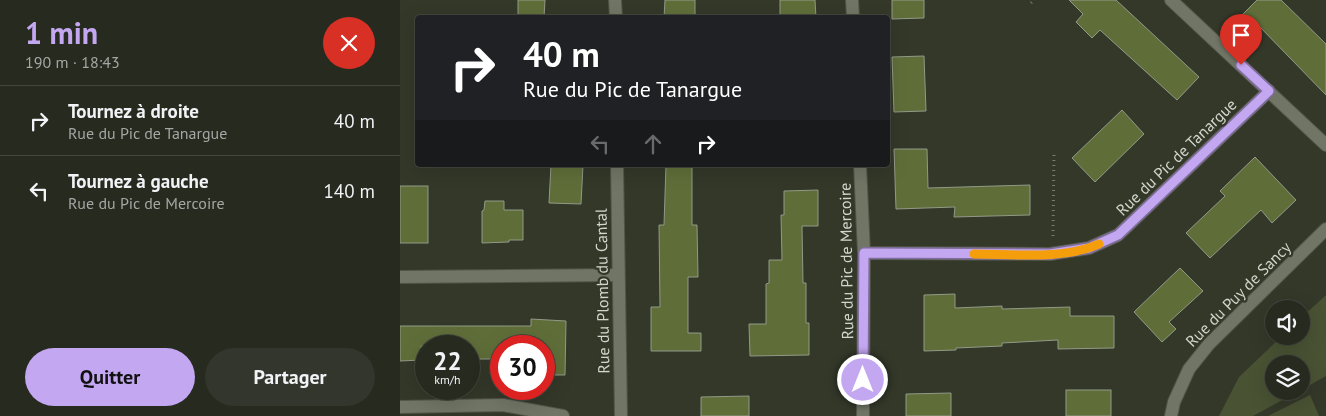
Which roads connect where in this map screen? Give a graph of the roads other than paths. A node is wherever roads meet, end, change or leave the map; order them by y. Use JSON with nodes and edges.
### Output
{"nodes":[{"id":1,"x":616,"y":0,"type":"edge"},
{"id":2,"x":852,"y":0,"type":"edge"},
{"id":3,"x":1171,"y":0,"type":"edge"},
{"id":4,"x":616,"y":15,"type":"edge"},
{"id":5,"x":853,"y":15,"type":"edge"},
{"id":6,"x":1269,"y":91,"type":"junction"},
{"id":7,"x":1326,"y":145,"type":"edge"},
{"id":8,"x":617,"y":167,"type":"edge"},
{"id":9,"x":860,"y":167,"type":"edge"},
{"id":10,"x":1326,"y":229,"type":"edge"},
{"id":11,"x":864,"y":253,"type":"junction"},
{"id":12,"x":618,"y":275,"type":"junction"},
{"id":13,"x":400,"y":277,"type":"edge"},
{"id":14,"x":400,"y":407,"type":"edge"},
{"id":15,"x":563,"y":416,"type":"edge"},
{"id":16,"x":621,"y":416,"type":"edge"},
{"id":17,"x":863,"y":416,"type":"edge"},
{"id":18,"x":1171,"y":416,"type":"edge"}],
"edges":[{"from":1,"to":4,"type":"street"},
{"from":2,"to":5,"type":"street"},
{"from":3,"to":6,"type":"street"},
{"from":6,"to":7,"type":"street"},
{"from":6,"to":11,"type":"street","name":"Rue du Pic de Tanargue"},
{"from":8,"to":12,"type":"street","name":"Rue du Plomb du Cantal"},
{"from":9,"to":11,"type":"street","name":"Rue du Pic de Mercoire"},
{"from":10,"to":18,"type":"street","name":"Rue du Puy de Sancy"},
{"from":11,"to":17,"type":"street","name":"Rue du Pic de Mercoire"},
{"from":12,"to":13,"type":"street"},
{"from":12,"to":16,"type":"street","name":"Rue du Plomb du Cantal"},
{"from":14,"to":15,"type":"street"}]}
